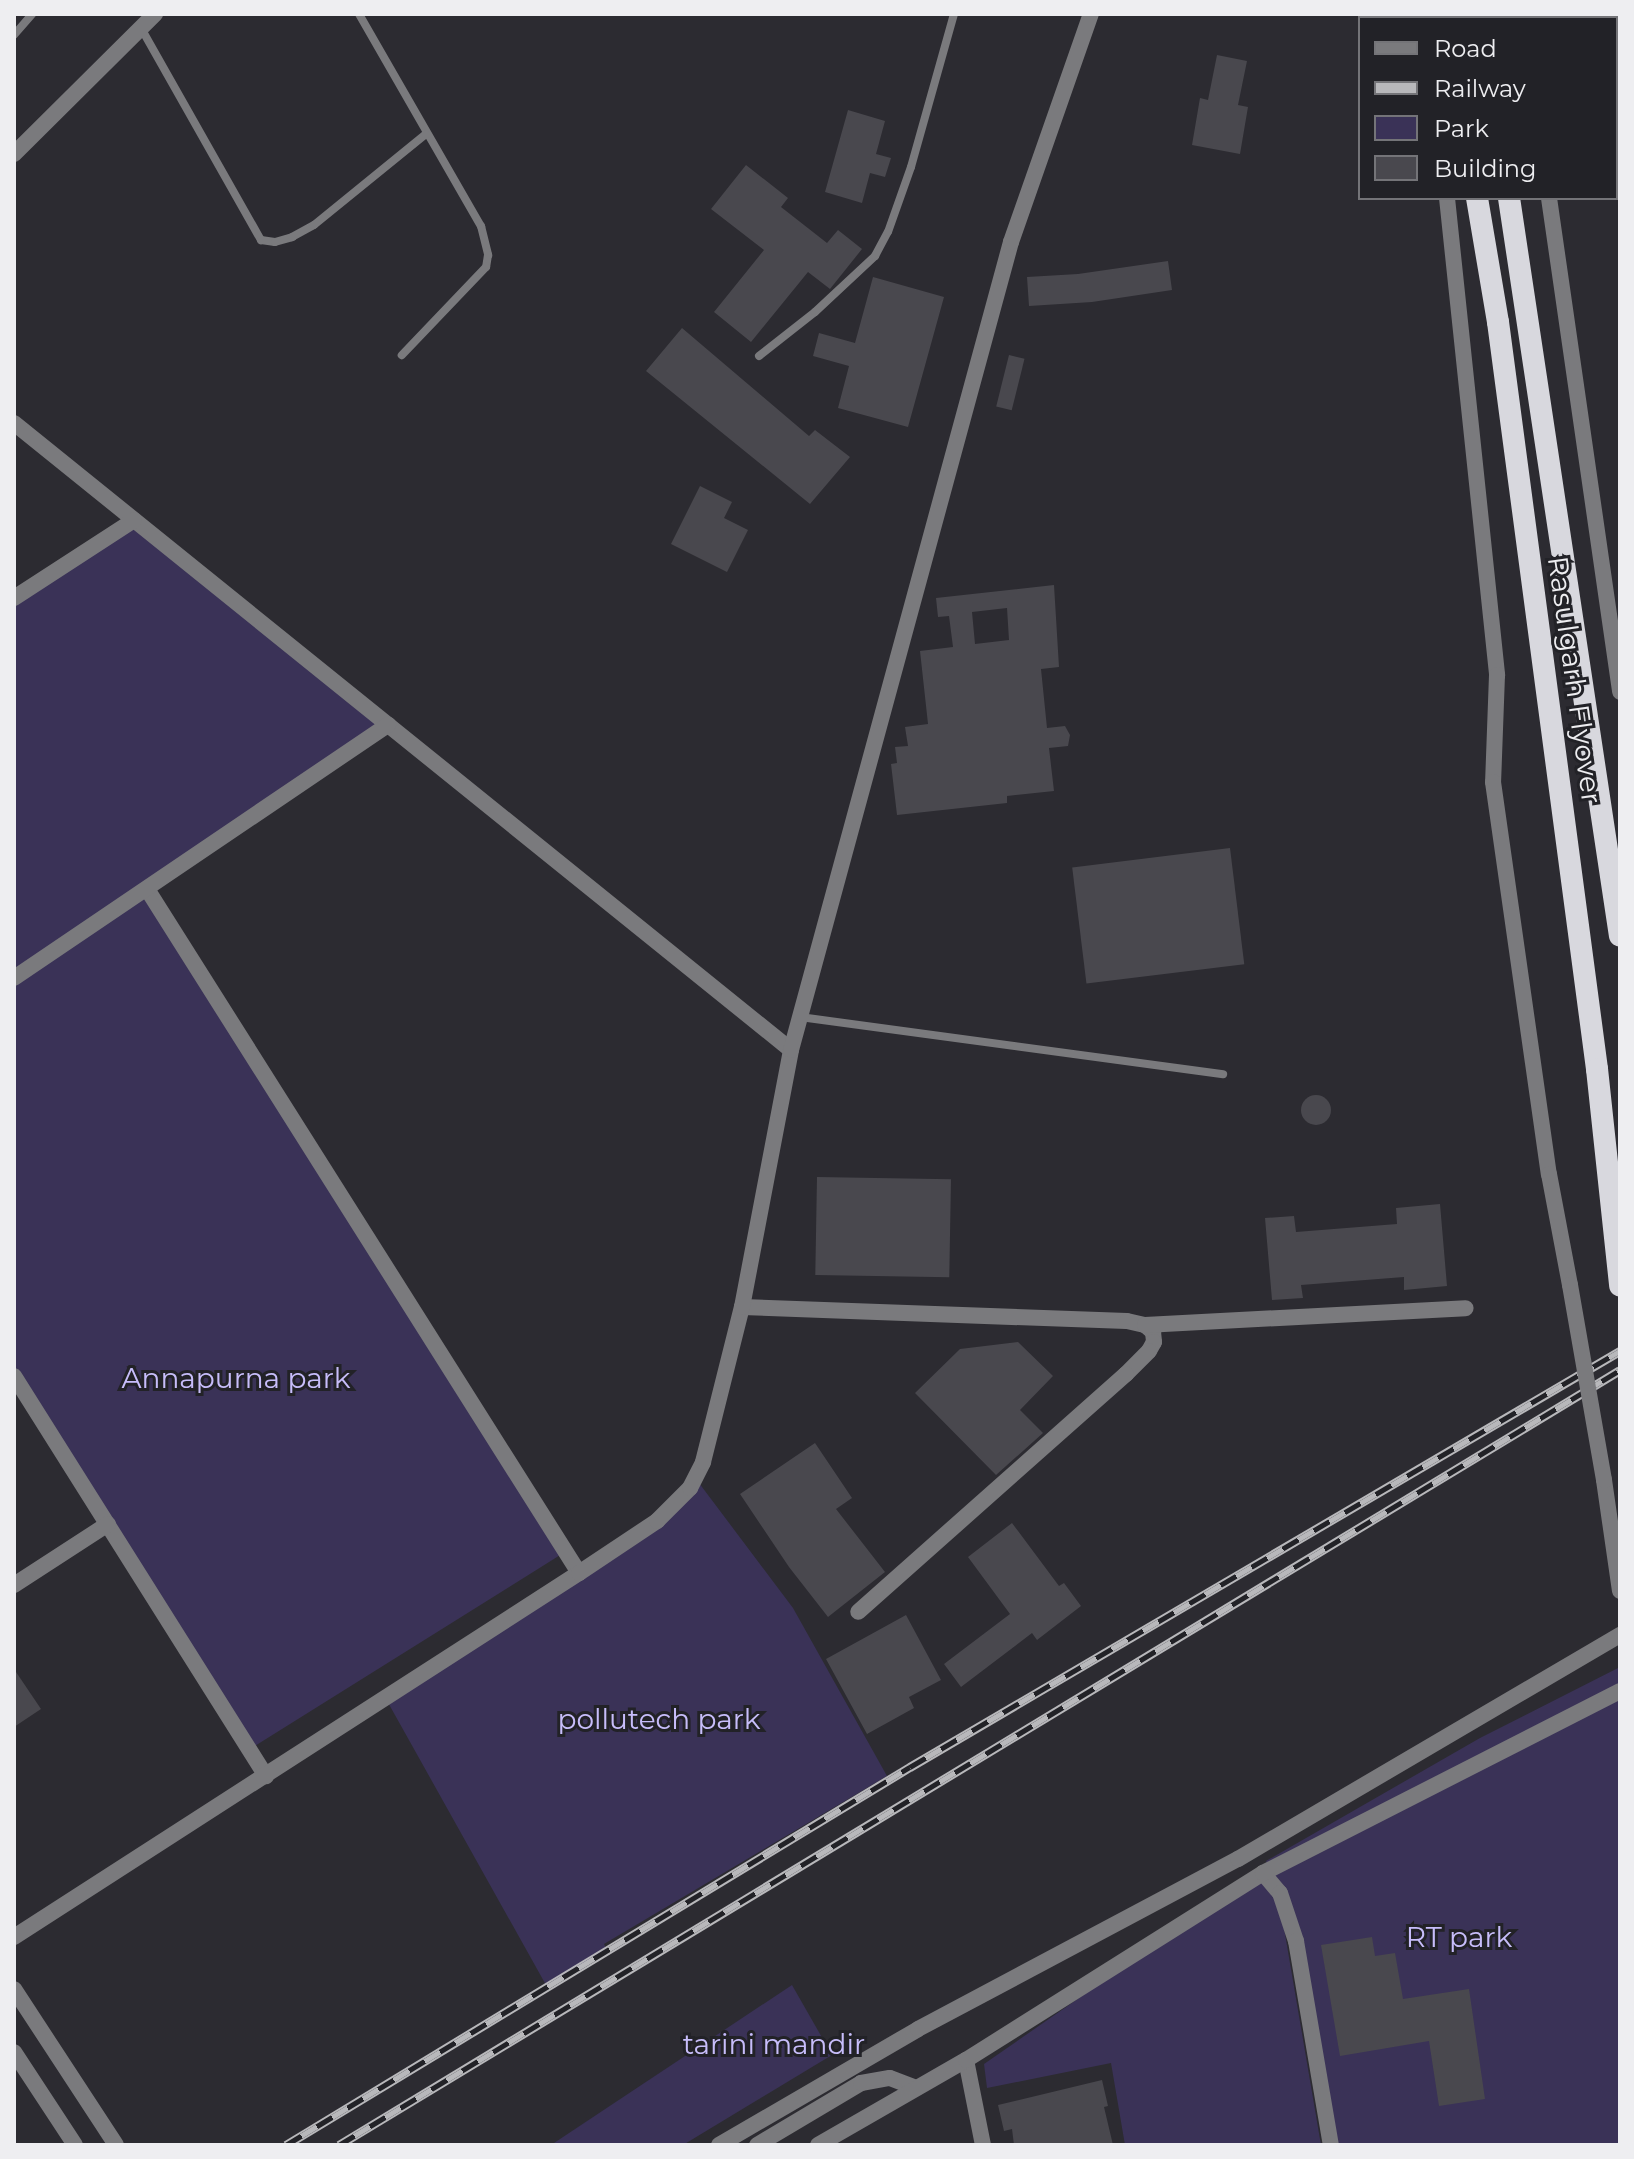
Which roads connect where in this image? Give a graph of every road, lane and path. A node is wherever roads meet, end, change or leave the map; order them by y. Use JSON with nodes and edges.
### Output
{"nodes":[{"id":1,"x":32,"y":14,"type":"edge"},
{"id":2,"x":155,"y":14,"type":"edge"},
{"id":3,"x":359,"y":14,"type":"edge"},
{"id":4,"x":954,"y":14,"type":"edge"},
{"id":5,"x":1091,"y":14,"type":"edge"},
{"id":6,"x":141,"y":28,"type":"junction"},
{"id":7,"x":14,"y":35,"type":"edge"},
{"id":8,"x":426,"y":134,"type":"junction"},
{"id":9,"x":14,"y":154,"type":"edge"},
{"id":10,"x":1447,"y":200,"type":"edge"},
{"id":11,"x":1477,"y":200,"type":"edge"},
{"id":12,"x":1509,"y":200,"type":"edge"},
{"id":13,"x":1549,"y":200,"type":"edge"},
{"id":14,"x":402,"y":355,"type":"dead end"},
{"id":15,"x":759,"y":356,"type":"dead end"},
{"id":16,"x":14,"y":423,"type":"edge"},
{"id":17,"x":134,"y":520,"type":"junction"},
{"id":18,"x":14,"y":598,"type":"edge"},
{"id":19,"x":1620,"y":692,"type":"edge"},
{"id":20,"x":388,"y":725,"type":"junction"},
{"id":21,"x":147,"y":889,"type":"junction"},
{"id":22,"x":1620,"y":936,"type":"edge"},
{"id":23,"x":14,"y":978,"type":"edge"},
{"id":24,"x":800,"y":1017,"type":"junction"},
{"id":25,"x":791,"y":1050,"type":"junction"},
{"id":26,"x":1223,"y":1074,"type":"dead end"},
{"id":27,"x":1620,"y":1284,"type":"edge"},
{"id":28,"x":742,"y":1307,"type":"junction"},
{"id":29,"x":1466,"y":1308,"type":"dead end"},
{"id":30,"x":1145,"y":1325,"type":"junction"},
{"id":31,"x":14,"y":1376,"type":"edge"},
{"id":32,"x":108,"y":1524,"type":"junction"},
{"id":33,"x":579,"y":1573,"type":"junction"},
{"id":34,"x":14,"y":1585,"type":"edge"},
{"id":35,"x":1620,"y":1591,"type":"edge"},
{"id":36,"x":858,"y":1612,"type":"dead end"},
{"id":37,"x":1620,"y":1635,"type":"edge"},
{"id":38,"x":1620,"y":1691,"type":"edge"},
{"id":39,"x":266,"y":1776,"type":"junction"},
{"id":40,"x":1263,"y":1873,"type":"junction"},
{"id":41,"x":14,"y":1937,"type":"edge"},
{"id":42,"x":14,"y":1989,"type":"edge"},
{"id":43,"x":891,"y":2045,"type":"junction"},
{"id":44,"x":14,"y":2052,"type":"edge"},
{"id":45,"x":966,"y":2060,"type":"junction"},
{"id":46,"x":861,"y":2083,"type":"junction"},
{"id":47,"x":914,"y":2087,"type":"junction"},
{"id":48,"x":75,"y":2145,"type":"edge"},
{"id":49,"x":116,"y":2145,"type":"edge"},
{"id":50,"x":719,"y":2145,"type":"edge"},
{"id":51,"x":757,"y":2145,"type":"edge"},
{"id":52,"x":818,"y":2145,"type":"edge"},
{"id":53,"x":983,"y":2145,"type":"edge"},
{"id":54,"x":1331,"y":2145,"type":"edge"}],
"edges":[{"from":1,"to":7,"type":"lane"},
{"from":2,"to":6,"type":"street"},
{"from":3,"to":8,"type":"lane"},
{"from":4,"to":15,"type":"lane"},
{"from":5,"to":24,"type":"street"},
{"from":6,"to":8,"type":"lane"},
{"from":6,"to":9,"type":"street"},
{"from":8,"to":14,"type":"lane"},
{"from":10,"to":35,"type":"street","bridge":true},
{"from":11,"to":27,"type":"highway","name":"Rasulgarh Flyover"},
{"from":12,"to":22,"type":"highway","name":"Rasulgarh Flyover"},
{"from":13,"to":19,"type":"street"},
{"from":16,"to":17,"type":"street"},
{"from":17,"to":18,"type":"street"},
{"from":17,"to":20,"type":"street"},
{"from":20,"to":21,"type":"street"},
{"from":20,"to":25,"type":"street"},
{"from":21,"to":23,"type":"street"},
{"from":21,"to":33,"type":"street"},
{"from":24,"to":25,"type":"street"},
{"from":24,"to":26,"type":"lane"},
{"from":25,"to":28,"type":"street"},
{"from":28,"to":30,"type":"street"},
{"from":28,"to":33,"type":"street"},
{"from":29,"to":30,"type":"street"},
{"from":30,"to":36,"type":"street"},
{"from":31,"to":32,"type":"street"},
{"from":32,"to":34,"type":"street"},
{"from":32,"to":39,"type":"street"},
{"from":33,"to":39,"type":"street"},
{"from":37,"to":43,"type":"street"},
{"from":38,"to":40,"type":"street"},
{"from":39,"to":41,"type":"street"},
{"from":40,"to":45,"type":"street"},
{"from":40,"to":54,"type":"street"},
{"from":42,"to":49,"type":"street"},
{"from":43,"to":46,"type":"street"},
{"from":43,"to":50,"type":"street"},
{"from":44,"to":48,"type":"street"},
{"from":45,"to":47,"type":"street"},
{"from":45,"to":53,"type":"street"},
{"from":46,"to":47,"type":"street"},
{"from":46,"to":51,"type":"street"},
{"from":47,"to":52,"type":"street"}]}
